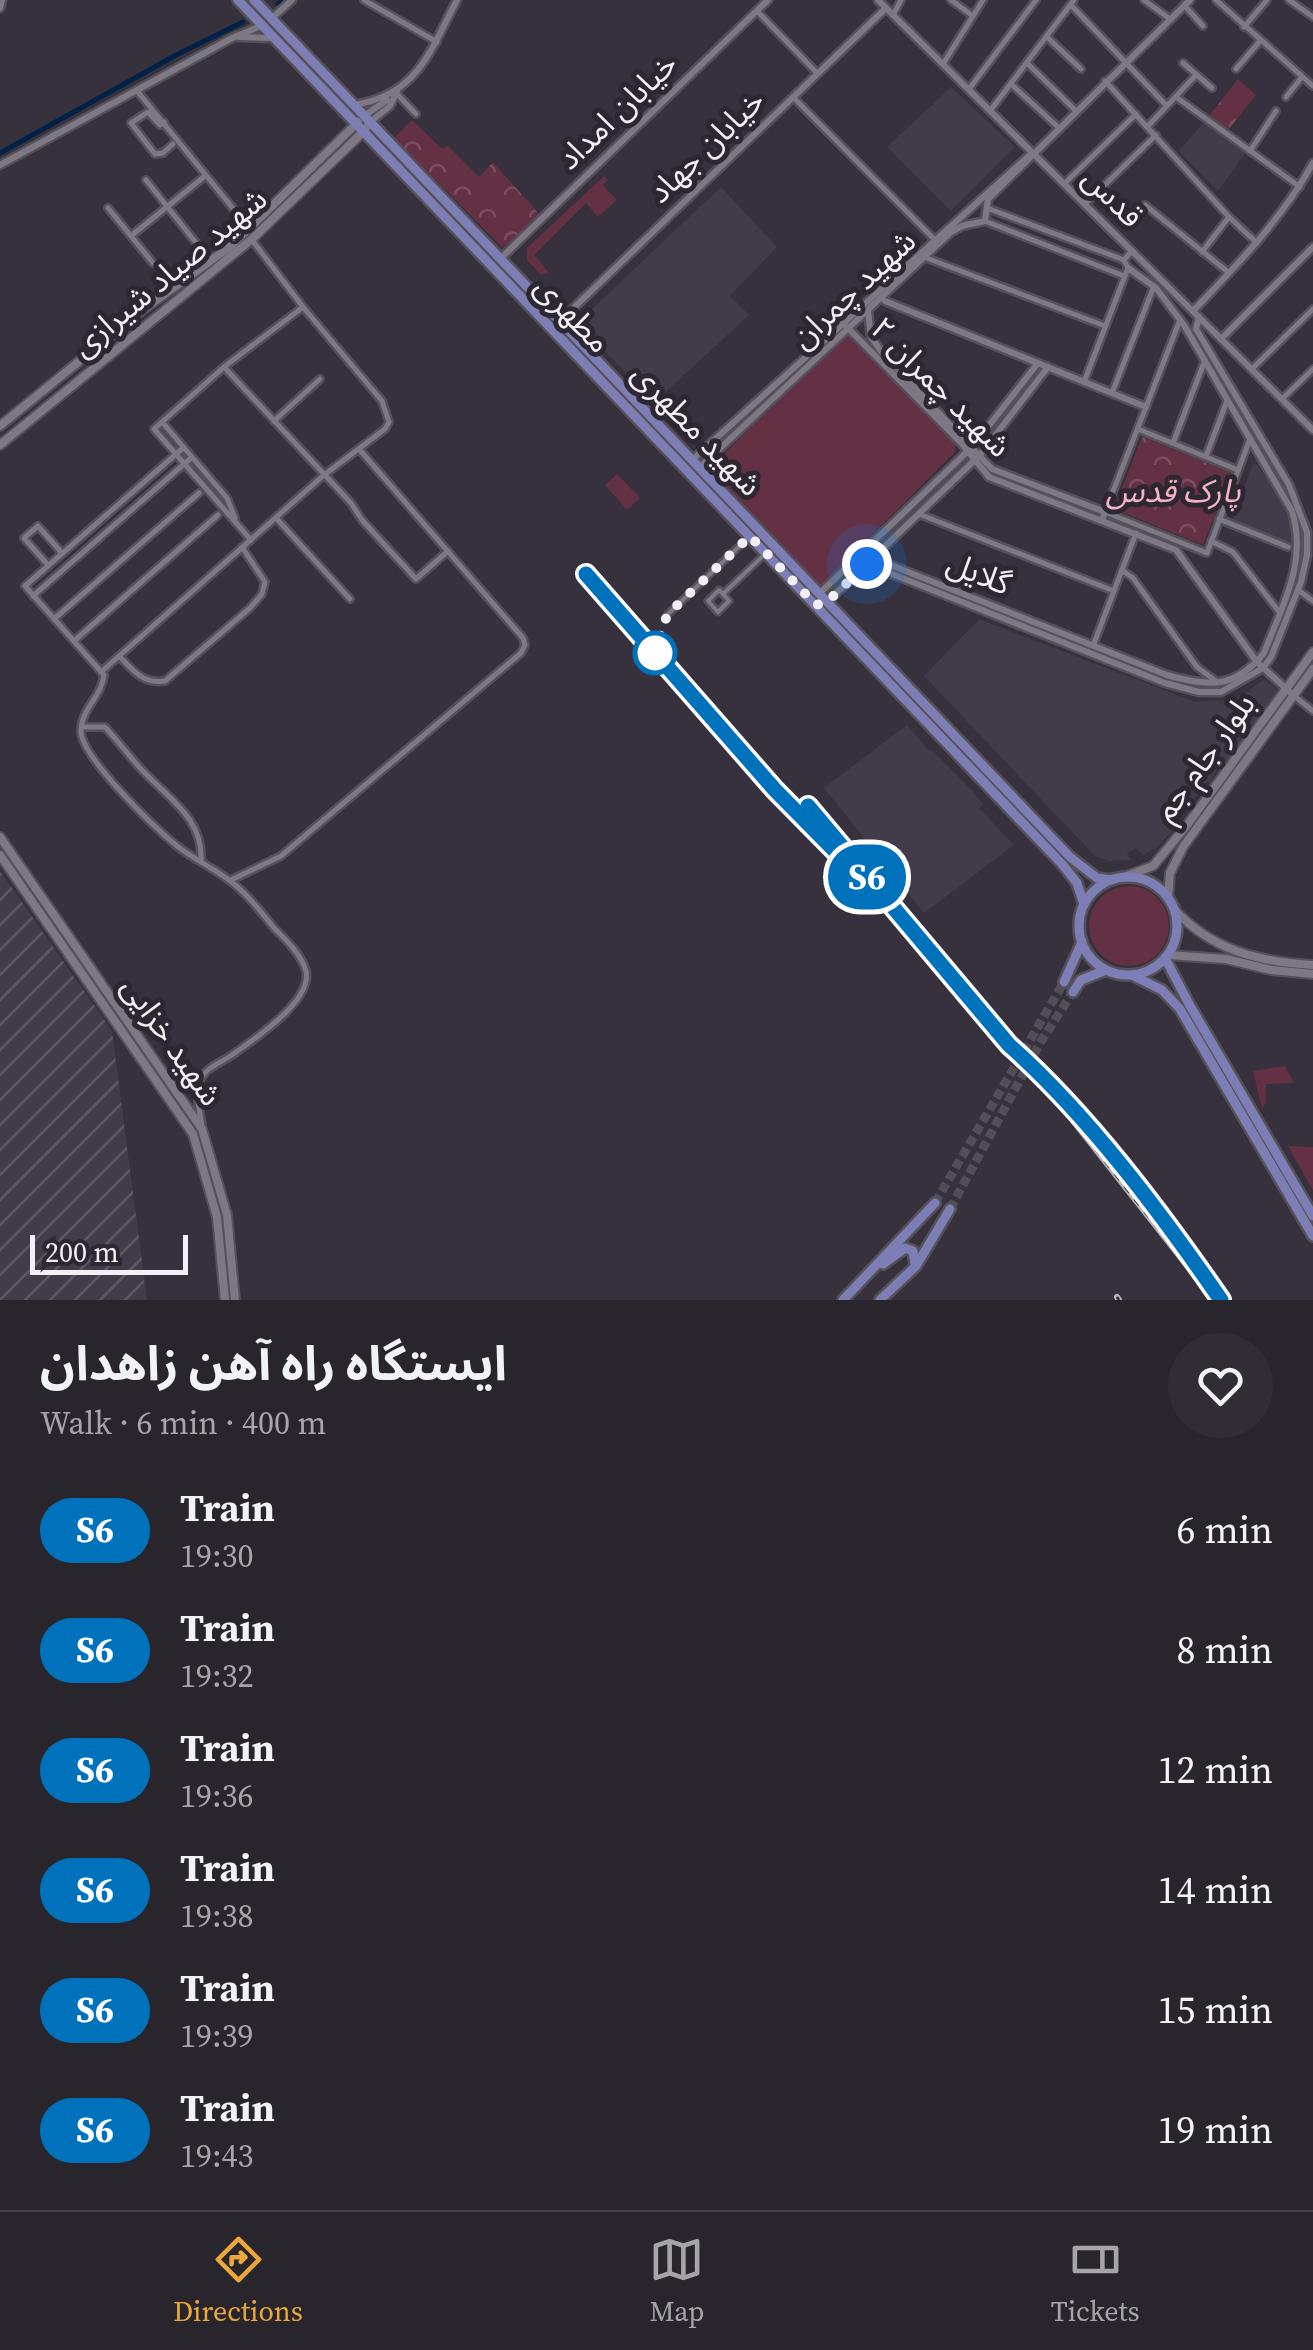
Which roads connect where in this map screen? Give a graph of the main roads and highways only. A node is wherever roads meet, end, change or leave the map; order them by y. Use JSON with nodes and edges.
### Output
{"nodes":[{"id":1,"x":238,"y":0,"type":"edge"},
{"id":2,"x":254,"y":0,"type":"edge"},
{"id":3,"x":267,"y":21,"type":"junction"},
{"id":4,"x":364,"y":123,"type":"junction"},
{"id":5,"x":496,"y":259,"type":"junction"},
{"id":6,"x":0,"y":426,"type":"edge"},
{"id":7,"x":0,"y":445,"type":"edge"},
{"id":8,"x":823,"y":598,"type":"junction"},
{"id":9,"x":816,"y":605,"type":"junction"},
{"id":10,"x":1313,"y":652,"type":"edge"},
{"id":11,"x":1313,"y":669,"type":"edge"},
{"id":12,"x":1290,"y":692,"type":"junction"},
{"id":13,"x":0,"y":838,"type":"edge"},
{"id":14,"x":0,"y":855,"type":"edge"},
{"id":15,"x":1124,"y":877,"type":"junction"},
{"id":16,"x":1111,"y":880,"type":"junction"},
{"id":17,"x":1168,"y":898,"type":"junction"},
{"id":18,"x":1084,"y":905,"type":"junction"},
{"id":19,"x":1174,"y":909,"type":"junction"},
{"id":20,"x":1082,"y":942,"type":"junction"},
{"id":21,"x":1167,"y":956,"type":"junction"},
{"id":22,"x":1313,"y":966,"type":"edge"},
{"id":23,"x":1107,"y":970,"type":"junction"},
{"id":24,"x":1313,"y":974,"type":"edge"},
{"id":25,"x":1132,"y":975,"type":"junction"},
{"id":26,"x":1064,"y":982,"type":"tunnel mouth"},
{"id":27,"x":1072,"y":992,"type":"tunnel mouth"},
{"id":28,"x":935,"y":1203,"type":"tunnel mouth"},
{"id":29,"x":950,"y":1209,"type":"tunnel mouth"},
{"id":30,"x":1313,"y":1216,"type":"edge"},
{"id":31,"x":1313,"y":1236,"type":"edge"},
{"id":32,"x":912,"y":1271,"type":"junction"},
{"id":33,"x":860,"y":1286,"type":"junction"},
{"id":34,"x":225,"y":1300,"type":"edge"},
{"id":35,"x":236,"y":1300,"type":"edge"},
{"id":36,"x":844,"y":1300,"type":"edge"},
{"id":37,"x":880,"y":1300,"type":"edge"}],
"edges":[{"from":1,"to":3,"type":"main road"},
{"from":2,"to":3,"type":"main road"},
{"from":3,"to":4,"type":"main road"},
{"from":3,"to":4,"type":"main road","name":"مطهری"},
{"from":4,"to":5,"type":"main road","name":"مطهری"},
{"from":4,"to":6,"type":"main road","name":"شهید صیاد شیرازی"},
{"from":4,"to":7,"type":"main road","name":"شهید صیاد شیرازی"},
{"from":5,"to":8,"type":"main road","name":"شهید مطهری"},
{"from":5,"to":9,"type":"main road","name":"مطهری"},
{"from":8,"to":9,"type":"main road"},
{"from":8,"to":16,"type":"main road","name":"شهید مطهری"},
{"from":9,"to":18,"type":"main road","name":"مطهری"},
{"from":10,"to":12,"type":"main road","name":"بلوار جام جم"},
{"from":11,"to":12,"type":"main road","name":"بلوار جام جم"},
{"from":12,"to":15,"type":"main road","name":"بلوار جام جم"},
{"from":12,"to":17,"type":"main road","name":"بلوار جام جم"},
{"from":13,"to":35,"type":"main road","name":"شهید خزایی"},
{"from":14,"to":34,"type":"main road","name":"شهید خزایی"},
{"from":15,"to":16,"type":"main road"},
{"from":15,"to":17,"type":"main road"},
{"from":16,"to":18,"type":"main road"},
{"from":17,"to":19,"type":"main road"},
{"from":18,"to":20,"type":"main road"},
{"from":19,"to":21,"type":"main road"},
{"from":19,"to":22,"type":"main road"},
{"from":20,"to":23,"type":"main road"},
{"from":20,"to":26,"type":"main road"},
{"from":21,"to":24,"type":"main road"},
{"from":21,"to":25,"type":"main road"},
{"from":21,"to":30,"type":"main road"},
{"from":23,"to":25,"type":"main road"},
{"from":23,"to":27,"type":"main road"},
{"from":25,"to":31,"type":"main road"},
{"from":28,"to":33,"type":"main road"},
{"from":29,"to":32,"type":"main road"},
{"from":32,"to":33,"type":"main road"},
{"from":32,"to":37,"type":"main road"},
{"from":33,"to":36,"type":"main road"}]}
